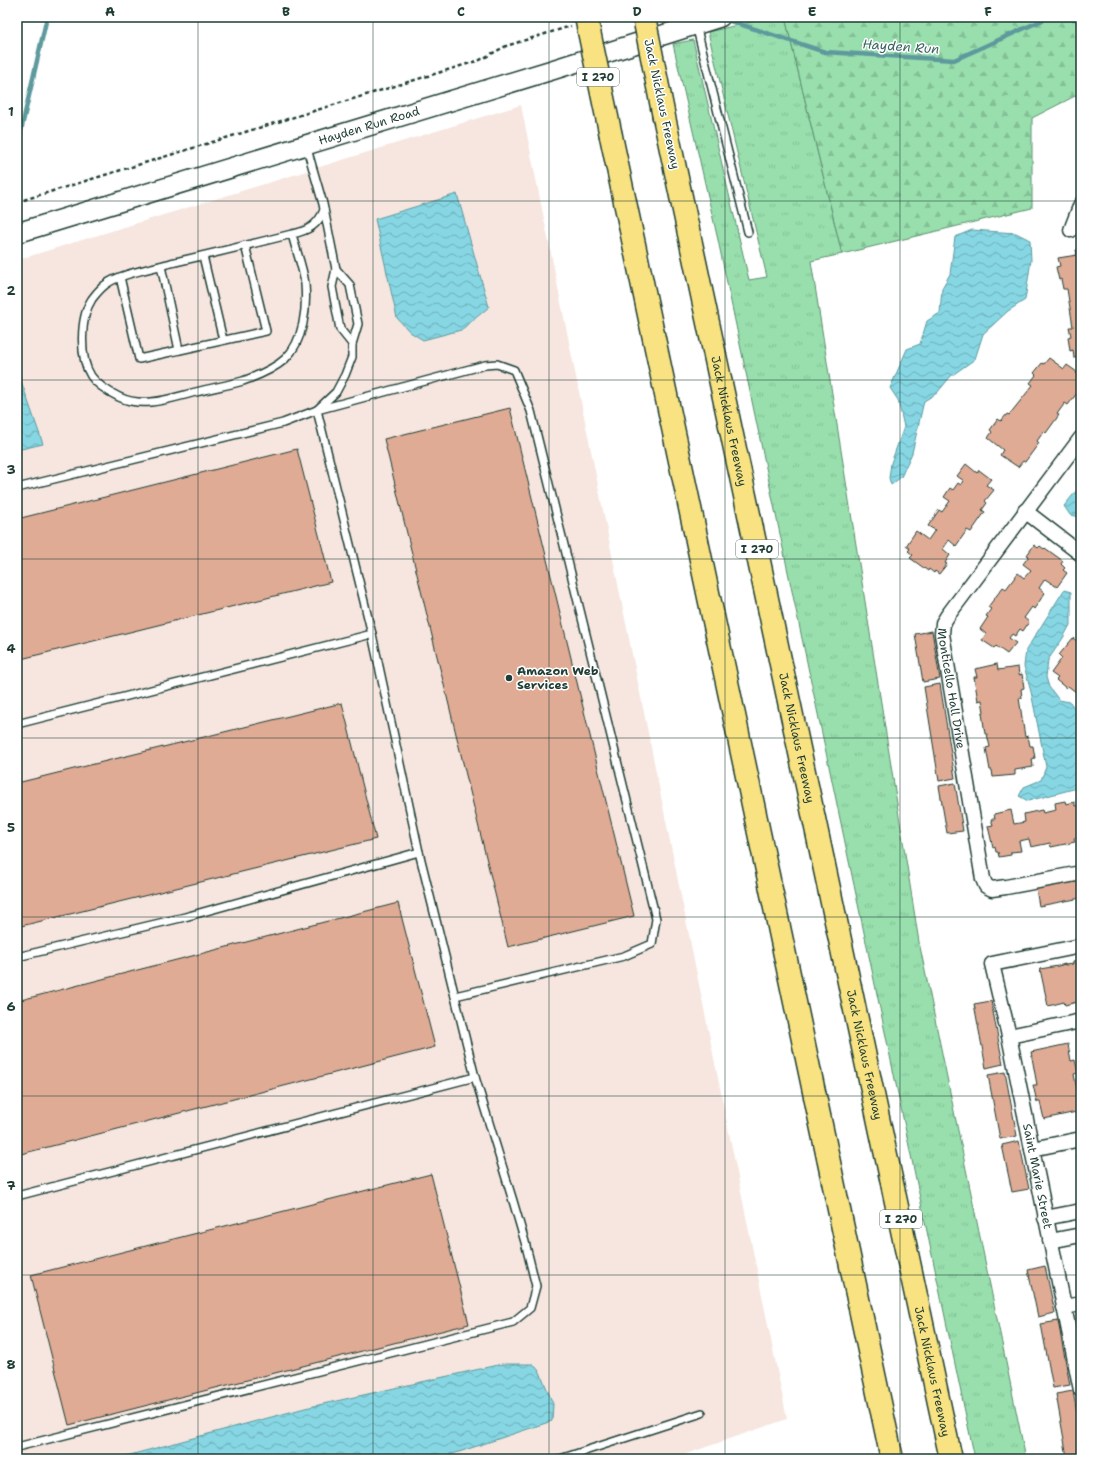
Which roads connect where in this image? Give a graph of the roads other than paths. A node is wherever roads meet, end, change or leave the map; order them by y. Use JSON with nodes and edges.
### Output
{"nodes":[{"id":1,"x":644,"y":17,"type":"edge"},
{"id":2,"x":720,"y":17,"type":"edge"},
{"id":3,"x":582,"y":20,"type":"edge"},
{"id":4,"x":696,"y":25,"type":"junction"},
{"id":5,"x":306,"y":145,"type":"junction"},
{"id":6,"x":1081,"y":204,"type":"edge"},
{"id":7,"x":324,"y":210,"type":"junction"},
{"id":8,"x":1071,"y":230,"type":"dead end"},
{"id":9,"x":748,"y":232,"type":"dead end"},
{"id":10,"x":17,"y":233,"type":"edge"},
{"id":11,"x":292,"y":234,"type":"junction"},
{"id":12,"x":245,"y":245,"type":"junction"},
{"id":13,"x":203,"y":256,"type":"junction"},
{"id":14,"x":161,"y":266,"type":"junction"},
{"id":15,"x":336,"y":269,"type":"junction"},
{"id":16,"x":120,"y":278,"type":"junction"},
{"id":17,"x":223,"y":340,"type":"junction"},
{"id":18,"x":352,"y":344,"type":"junction"},
{"id":19,"x":179,"y":350,"type":"junction"},
{"id":20,"x":317,"y":410,"type":"junction"},
{"id":21,"x":1081,"y":438,"type":"edge"},
{"id":22,"x":17,"y":488,"type":"edge"},
{"id":23,"x":1025,"y":511,"type":"junction"},
{"id":24,"x":1081,"y":554,"type":"edge"},
{"id":25,"x":372,"y":634,"type":"junction"},
{"id":26,"x":17,"y":724,"type":"edge"},
{"id":27,"x":419,"y":852,"type":"junction"},
{"id":28,"x":1081,"y":873,"type":"edge"},
{"id":29,"x":1081,"y":946,"type":"edge"},
{"id":30,"x":17,"y":957,"type":"edge"},
{"id":31,"x":455,"y":996,"type":"junction"},
{"id":32,"x":1081,"y":1020,"type":"edge"},
{"id":33,"x":1009,"y":1036,"type":"junction"},
{"id":34,"x":475,"y":1077,"type":"junction"},
{"id":35,"x":1081,"y":1139,"type":"edge"},
{"id":36,"x":1032,"y":1148,"type":"junction"},
{"id":37,"x":17,"y":1196,"type":"edge"},
{"id":38,"x":1081,"y":1211,"type":"edge"},
{"id":39,"x":1045,"y":1218,"type":"junction"},
{"id":40,"x":1081,"y":1235,"type":"edge"},
{"id":41,"x":1050,"y":1241,"type":"junction"},
{"id":42,"x":1081,"y":1304,"type":"edge"},
{"id":43,"x":1064,"y":1307,"type":"junction"},
{"id":44,"x":1081,"y":1390,"type":"edge"},
{"id":45,"x":702,"y":1413,"type":"dead end"},
{"id":46,"x":17,"y":1447,"type":"edge"},
{"id":47,"x":560,"y":1459,"type":"edge"},
{"id":48,"x":892,"y":1459,"type":"edge"},
{"id":49,"x":952,"y":1459,"type":"edge"}],
"edges":[{"from":1,"to":49,"type":"highway","name":"Jack Nicklaus Freeway","number":"I 270","bridge":true},
{"from":2,"to":4,"type":"main road","name":"Hayden Run Road"},
{"from":3,"to":48,"type":"highway","number":"I 270","bridge":true},
{"from":4,"to":5,"type":"main road","name":"Hayden Run Road"},
{"from":4,"to":9,"type":"lane"},
{"from":5,"to":7,"type":"lane"},
{"from":5,"to":10,"type":"main road","name":"Hayden Run Road"},
{"from":6,"to":8,"type":"street"},
{"from":7,"to":11,"type":"lane"},
{"from":7,"to":15,"type":"lane"},
{"from":11,"to":12,"type":"lane"},
{"from":11,"to":16,"type":"lane"},
{"from":12,"to":13,"type":"lane"},
{"from":12,"to":17,"type":"lane"},
{"from":13,"to":14,"type":"lane"},
{"from":13,"to":17,"type":"lane"},
{"from":14,"to":16,"type":"lane"},
{"from":14,"to":19,"type":"lane"},
{"from":15,"to":18,"type":"lane"},
{"from":15,"to":18,"type":"lane"},
{"from":16,"to":19,"type":"lane"},
{"from":17,"to":19,"type":"lane"},
{"from":18,"to":20,"type":"lane"},
{"from":20,"to":22,"type":"lane"},
{"from":20,"to":25,"type":"lane"},
{"from":20,"to":31,"type":"lane"},
{"from":21,"to":23,"type":"street","name":"Monticello Hall Drive"},
{"from":23,"to":24,"type":"street"},
{"from":23,"to":28,"type":"street","name":"Monticello Hall Drive"},
{"from":25,"to":26,"type":"lane"},
{"from":25,"to":27,"type":"lane"},
{"from":27,"to":30,"type":"lane"},
{"from":27,"to":31,"type":"lane"},
{"from":29,"to":33,"type":"street","name":"Saint Marie Street"},
{"from":31,"to":34,"type":"lane"},
{"from":32,"to":33,"type":"street"},
{"from":33,"to":36,"type":"street","name":"Saint Marie Street"},
{"from":34,"to":37,"type":"lane"},
{"from":34,"to":46,"type":"lane"},
{"from":35,"to":36,"type":"street"},
{"from":36,"to":39,"type":"street","name":"Saint Marie Street"},
{"from":38,"to":39,"type":"street"},
{"from":39,"to":41,"type":"street","name":"Saint Marie Street"},
{"from":40,"to":41,"type":"street"},
{"from":41,"to":43,"type":"street","name":"Saint Marie Street"},
{"from":42,"to":43,"type":"street"},
{"from":43,"to":44,"type":"street","name":"Saint Marie Street"},
{"from":45,"to":47,"type":"lane"}]}
